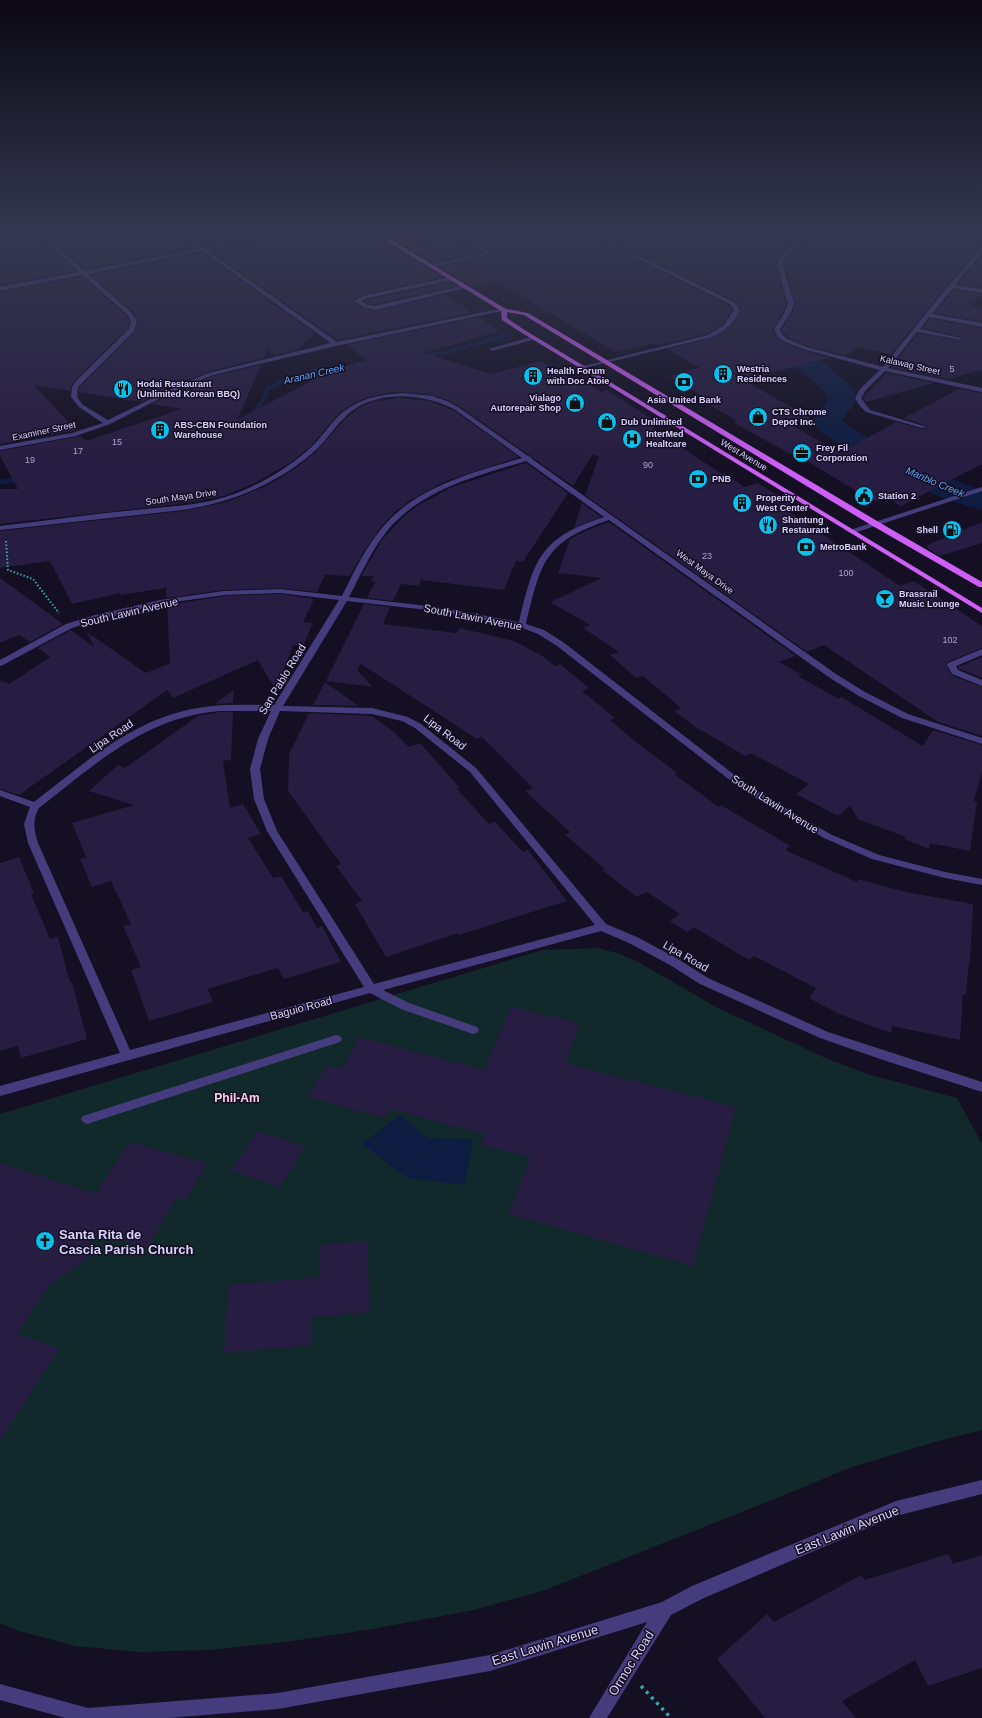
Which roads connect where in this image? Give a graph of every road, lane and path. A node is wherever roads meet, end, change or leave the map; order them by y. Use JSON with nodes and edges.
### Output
{"nodes":[{"id":1,"x":127,"y":310,"type":"edge"},
{"id":2,"x":288,"y":310,"type":"edge"},
{"id":3,"x":504,"y":310,"type":"junction"},
{"id":4,"x":736,"y":310,"type":"edge"},
{"id":5,"x":789,"y":310,"type":"edge"},
{"id":6,"x":932,"y":310,"type":"edge"},
{"id":7,"x":928,"y":315,"type":"junction"},
{"id":8,"x":982,"y":325,"type":"edge"},
{"id":9,"x":915,"y":330,"type":"junction"},
{"id":10,"x":534,"y":338,"type":"junction"},
{"id":11,"x":959,"y":339,"type":"dead end"},
{"id":12,"x":336,"y":344,"type":"junction"},
{"id":13,"x":492,"y":349,"type":"dead end"},
{"id":14,"x":605,"y":362,"type":"junction"},
{"id":15,"x":582,"y":368,"type":"junction"},
{"id":16,"x":884,"y":369,"type":"junction"},
{"id":17,"x":982,"y":390,"type":"edge"},
{"id":18,"x":428,"y":396,"type":"joint"},
{"id":19,"x":108,"y":423,"type":"junction"},
{"id":20,"x":924,"y":427,"type":"dead end"},
{"id":21,"x":0,"y":448,"type":"edge"},
{"id":22,"x":529,"y":458,"type":"junction"},
{"id":23,"x":982,"y":489,"type":"edge"},
{"id":24,"x":610,"y":517,"type":"junction"},
{"id":25,"x":874,"y":523,"type":"junction"},
{"id":26,"x":3,"y":528,"type":"edge"},
{"id":27,"x":851,"y":531,"type":"junction"},
{"id":28,"x":982,"y":585,"type":"edge"},
{"id":29,"x":345,"y":597,"type":"junction"},
{"id":30,"x":982,"y":611,"type":"edge"},
{"id":31,"x":522,"y":625,"type":"junction"},
{"id":32,"x":69,"y":626,"type":"junction"},
{"id":33,"x":982,"y":652,"type":"edge"},
{"id":34,"x":0,"y":663,"type":"edge"},
{"id":35,"x":982,"y":683,"type":"edge"},
{"id":36,"x":276,"y":708,"type":"junction"},
{"id":37,"x":982,"y":741,"type":"edge"},
{"id":38,"x":0,"y":793,"type":"edge"},
{"id":39,"x":35,"y":806,"type":"junction"},
{"id":40,"x":982,"y":882,"type":"edge"},
{"id":41,"x":602,"y":927,"type":"junction"},
{"id":42,"x":371,"y":989,"type":"junction"},
{"id":43,"x":473,"y":1030,"type":"dead end"},
{"id":44,"x":336,"y":1038,"type":"dead end"},
{"id":45,"x":127,"y":1055,"type":"junction"},
{"id":46,"x":982,"y":1087,"type":"edge"},
{"id":47,"x":0,"y":1091,"type":"edge"},
{"id":48,"x":87,"y":1119,"type":"dead end"},
{"id":49,"x":982,"y":1486,"type":"edge"},
{"id":50,"x":665,"y":1609,"type":"junction"},
{"id":51,"x":626,"y":1670,"type":"junction"},
{"id":52,"x":0,"y":1692,"type":"edge"},
{"id":53,"x":87,"y":1717,"type":"edge"},
{"id":54,"x":597,"y":1718,"type":"edge"},
{"id":55,"x":670,"y":1718,"type":"edge"}],
"edges":[{"from":1,"to":19,"type":"street"},
{"from":2,"to":12,"type":"street"},
{"from":3,"to":10,"type":"main road","name":"West Avenue"},
{"from":3,"to":12,"type":"street","name":"Examiner Street"},
{"from":3,"to":14,"type":"main road","name":"West Avenue"},
{"from":4,"to":14,"type":"street"},
{"from":5,"to":16,"type":"street","name":"Kalawag Street"},
{"from":6,"to":7,"type":"street"},
{"from":7,"to":8,"type":"street"},
{"from":7,"to":9,"type":"street"},
{"from":9,"to":11,"type":"street"},
{"from":9,"to":16,"type":"street"},
{"from":10,"to":13,"type":"street"},
{"from":10,"to":15,"type":"main road","name":"West Avenue"},
{"from":12,"to":19,"type":"street","name":"Examiner Street"},
{"from":14,"to":15,"type":"street"},
{"from":14,"to":25,"type":"main road","name":"West Avenue"},
{"from":15,"to":27,"type":"main road","name":"West Avenue"},
{"from":16,"to":17,"type":"street","name":"Kalawag Street"},
{"from":16,"to":20,"type":"street"},
{"from":18,"to":22,"type":"street","name":"West Maya Drive"},
{"from":18,"to":26,"type":"street","name":"South Maya Drive"},
{"from":19,"to":21,"type":"street","name":"Examiner Street"},
{"from":22,"to":24,"type":"street","name":"West Maya Drive"},
{"from":22,"to":29,"type":"street","name":"San Pablo Road"},
{"from":23,"to":25,"type":"street"},
{"from":24,"to":31,"type":"street"},
{"from":24,"to":37,"type":"street","name":"West Maya Drive"},
{"from":25,"to":27,"type":"street"},
{"from":25,"to":28,"type":"main road","name":"West Avenue"},
{"from":26,"to":32,"type":"path"},
{"from":27,"to":30,"type":"main road","name":"West Avenue"},
{"from":29,"to":31,"type":"street","name":"South Lawin Avenue"},
{"from":29,"to":32,"type":"street","name":"South Lawin Avenue"},
{"from":29,"to":36,"type":"street","name":"San Pablo Road"},
{"from":31,"to":40,"type":"street","name":"South Lawin Avenue"},
{"from":32,"to":34,"type":"street","name":"South Lawin Avenue"},
{"from":33,"to":35,"type":"street"},
{"from":36,"to":39,"type":"street","name":"Lipa Road"},
{"from":36,"to":41,"type":"street","name":"Lipa Road"},
{"from":36,"to":42,"type":"street","name":"San Pablo Road"},
{"from":38,"to":39,"type":"street"},
{"from":39,"to":45,"type":"street"},
{"from":41,"to":42,"type":"street","name":"Baguio Road"},
{"from":41,"to":46,"type":"street","name":"Lipa Road"},
{"from":42,"to":43,"type":"street"},
{"from":42,"to":45,"type":"street","name":"Baguio Road"},
{"from":44,"to":48,"type":"street"},
{"from":45,"to":47,"type":"street","name":"Baguio Road"},
{"from":49,"to":50,"type":"street","name":"East Lawin Avenue"},
{"from":50,"to":51,"type":"street","name":"Ormoc Road"},
{"from":50,"to":53,"type":"street","name":"East Lawin Avenue"},
{"from":51,"to":54,"type":"street","name":"Ormoc Road"},
{"from":51,"to":55,"type":"path"},
{"from":52,"to":53,"type":"street"}]}
